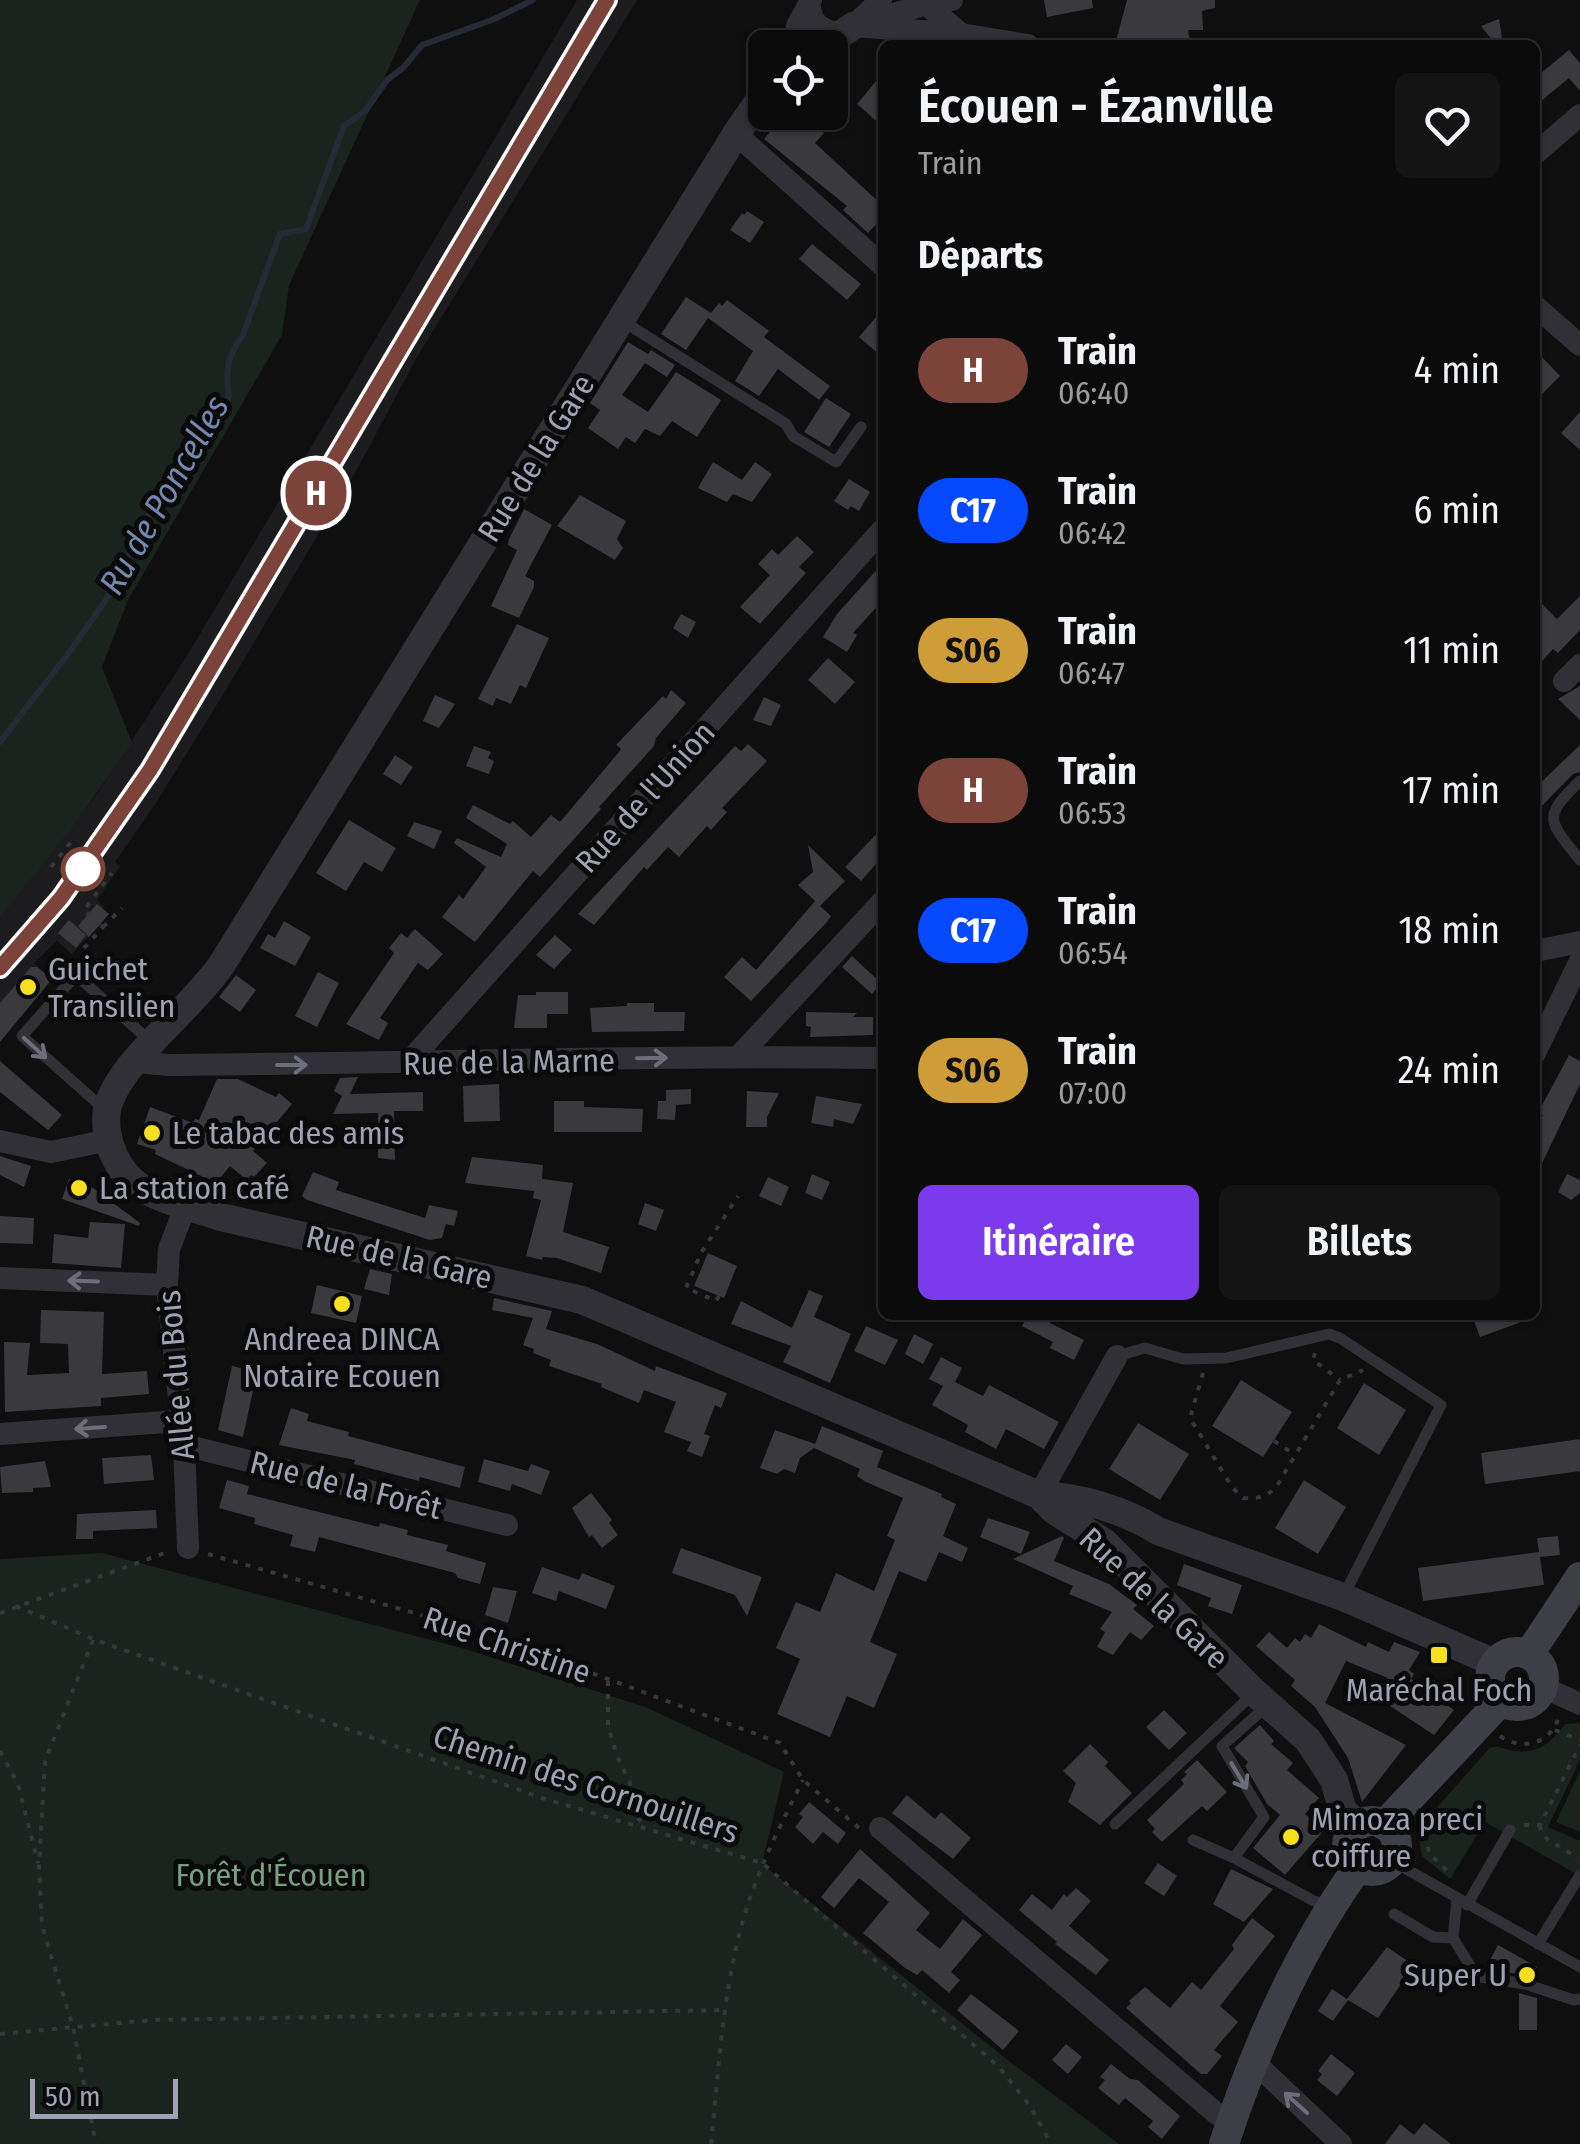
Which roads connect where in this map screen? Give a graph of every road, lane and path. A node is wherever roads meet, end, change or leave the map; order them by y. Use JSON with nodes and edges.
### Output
{"nodes":[{"id":1,"x":881,"y":0,"type":"edge"},
{"id":2,"x":952,"y":0,"type":"edge"},
{"id":3,"x":924,"y":2,"type":"edge"},
{"id":4,"x":811,"y":4,"type":"edge"},
{"id":5,"x":855,"y":9,"type":"edge"},
{"id":6,"x":796,"y":30,"type":"edge"},
{"id":7,"x":837,"y":30,"type":"edge"},
{"id":8,"x":961,"y":34,"type":"junction"},
{"id":9,"x":998,"y":40,"type":"edge"},
{"id":10,"x":1580,"y":114,"type":"edge"},
{"id":11,"x":748,"y":117,"type":"edge"},
{"id":12,"x":736,"y":134,"type":"junction"},
{"id":13,"x":1540,"y":150,"type":"edge"},
{"id":14,"x":878,"y":261,"type":"edge"},
{"id":15,"x":1540,"y":310,"type":"edge"},
{"id":16,"x":621,"y":320,"type":"junction"},
{"id":17,"x":1580,"y":345,"type":"edge"},
{"id":18,"x":861,"y":427,"type":"dead end"},
{"id":19,"x":878,"y":534,"type":"edge"},
{"id":20,"x":1580,"y":781,"type":"edge"},
{"id":21,"x":70,"y":842,"type":"dead end"},
{"id":22,"x":1580,"y":860,"type":"edge"},
{"id":23,"x":51,"y":867,"type":"dead end"},
{"id":24,"x":112,"y":873,"type":"dead end"},
{"id":25,"x":878,"y":906,"type":"edge"},
{"id":26,"x":122,"y":908,"type":"dead end"},
{"id":27,"x":102,"y":926,"type":"junction"},
{"id":28,"x":1580,"y":942,"type":"edge"},
{"id":29,"x":84,"y":948,"type":"dead end"},
{"id":30,"x":1540,"y":950,"type":"edge"},
{"id":31,"x":1580,"y":960,"type":"edge"},
{"id":32,"x":1540,"y":1043,"type":"edge"},
{"id":33,"x":144,"y":1053,"type":"junction"},
{"id":34,"x":739,"y":1056,"type":"junction"},
{"id":35,"x":878,"y":1058,"type":"edge"},
{"id":36,"x":407,"y":1064,"type":"junction"},
{"id":37,"x":108,"y":1126,"type":"junction"},
{"id":38,"x":0,"y":1141,"type":"edge"},
{"id":39,"x":738,"y":1196,"type":"dead end"},
{"id":40,"x":186,"y":1205,"type":"junction"},
{"id":41,"x":0,"y":1278,"type":"edge"},
{"id":42,"x":166,"y":1284,"type":"junction"},
{"id":43,"x":718,"y":1296,"type":"dead end"},
{"id":44,"x":1320,"y":1335,"type":"junction"},
{"id":45,"x":1117,"y":1356,"type":"joint"},
{"id":46,"x":1208,"y":1358,"type":"junction"},
{"id":47,"x":1379,"y":1364,"type":"junction"},
{"id":48,"x":1340,"y":1380,"type":"junction"},
{"id":49,"x":182,"y":1433,"type":"junction"},
{"id":50,"x":0,"y":1434,"type":"edge"},
{"id":51,"x":1274,"y":1441,"type":"dead end"},
{"id":52,"x":1294,"y":1454,"type":"junction"},
{"id":53,"x":1038,"y":1496,"type":"junction"},
{"id":54,"x":508,"y":1526,"type":"dead end"},
{"id":55,"x":1158,"y":1531,"type":"junction"},
{"id":56,"x":1104,"y":1542,"type":"junction"},
{"id":57,"x":188,"y":1548,"type":"junction"},
{"id":58,"x":1580,"y":1577,"type":"edge"},
{"id":59,"x":1343,"y":1598,"type":"junction"},
{"id":60,"x":16,"y":1606,"type":"junction"},
{"id":61,"x":0,"y":1612,"type":"edge"},
{"id":62,"x":94,"y":1640,"type":"junction"},
{"id":63,"x":1529,"y":1654,"type":"junction"},
{"id":64,"x":1496,"y":1663,"type":"junction"},
{"id":65,"x":608,"y":1679,"type":"junction"},
{"id":66,"x":1561,"y":1696,"type":"edge"},
{"id":67,"x":1262,"y":1698,"type":"junction"},
{"id":68,"x":1493,"y":1708,"type":"junction"},
{"id":69,"x":1554,"y":1730,"type":"junction"},
{"id":70,"x":1580,"y":1745,"type":"edge"},
{"id":71,"x":0,"y":1751,"type":"edge"},
{"id":72,"x":802,"y":1780,"type":"junction"},
{"id":73,"x":1116,"y":1824,"type":"dead end"},
{"id":74,"x":1372,"y":1825,"type":"junction"},
{"id":75,"x":1540,"y":1825,"type":"junction"},
{"id":76,"x":880,"y":1828,"type":"joint"},
{"id":77,"x":650,"y":1830,"type":"junction"},
{"id":78,"x":1510,"y":1830,"type":"joint"},
{"id":79,"x":1192,"y":1840,"type":"dead end"},
{"id":80,"x":1234,"y":1858,"type":"junction"},
{"id":81,"x":1392,"y":1861,"type":"junction"},
{"id":82,"x":762,"y":1864,"type":"junction"},
{"id":83,"x":1580,"y":1866,"type":"edge"},
{"id":84,"x":39,"y":1867,"type":"junction"},
{"id":85,"x":1358,"y":1867,"type":"junction"},
{"id":86,"x":1580,"y":1874,"type":"edge"},
{"id":87,"x":1462,"y":1902,"type":"junction"},
{"id":88,"x":1332,"y":1905,"type":"junction"},
{"id":89,"x":1394,"y":1914,"type":"dead end"},
{"id":90,"x":1453,"y":1938,"type":"junction"},
{"id":91,"x":1538,"y":1944,"type":"junction"},
{"id":92,"x":1580,"y":1967,"type":"edge"},
{"id":93,"x":1580,"y":1999,"type":"edge"},
{"id":94,"x":724,"y":2010,"type":"junction"},
{"id":95,"x":73,"y":2028,"type":"junction"},
{"id":96,"x":0,"y":2034,"type":"edge"},
{"id":97,"x":1252,"y":2062,"type":"junction"},
{"id":98,"x":1227,"y":2133,"type":"edge"},
{"id":99,"x":96,"y":2144,"type":"edge"},
{"id":100,"x":710,"y":2144,"type":"edge"},
{"id":101,"x":1052,"y":2144,"type":"edge"},
{"id":102,"x":1340,"y":2144,"type":"edge"}],
"edges":[{"from":1,"to":5,"type":"street"},
{"from":2,"to":3,"type":"street"},
{"from":3,"to":5,"type":"street"},
{"from":3,"to":8,"type":"street"},
{"from":4,"to":5,"type":"street"},
{"from":4,"to":6,"type":"street"},
{"from":5,"to":7,"type":"street"},
{"from":5,"to":8,"type":"street"},
{"from":8,"to":9,"type":"street"},
{"from":10,"to":13,"type":"street"},
{"from":11,"to":12,"type":"street","name":"Rue de la Gare"},
{"from":12,"to":14,"type":"street"},
{"from":12,"to":16,"type":"street","name":"Rue de la Gare"},
{"from":15,"to":17,"type":"street"},
{"from":16,"to":18,"type":"lane"},
{"from":16,"to":33,"type":"street","name":"Rue de la Gare"},
{"from":19,"to":36,"type":"street","name":"Rue de l'Union"},
{"from":20,"to":22,"type":"lane"},
{"from":21,"to":23,"type":"path"},
{"from":24,"to":27,"type":"path"},
{"from":25,"to":34,"type":"street"},
{"from":26,"to":27,"type":"path"},
{"from":27,"to":29,"type":"path"},
{"from":28,"to":30,"type":"street"},
{"from":31,"to":32,"type":"street"},
{"from":33,"to":36,"type":"street","name":"Rue de la Marne","one_way":true},
{"from":33,"to":37,"type":"street","name":"Rue de la Gare"},
{"from":33,"to":37,"type":"lane","one_way":true},
{"from":34,"to":35,"type":"street","name":"Rue de la Marne"},
{"from":36,"to":34,"type":"street","name":"Rue de la Marne","one_way":true},
{"from":37,"to":38,"type":"street"},
{"from":37,"to":40,"type":"street","name":"Rue de la Gare"},
{"from":39,"to":43,"type":"path"},
{"from":40,"to":42,"type":"street","name":"Allée du Bois"},
{"from":40,"to":53,"type":"street","name":"Rue de la Gare"},
{"from":42,"to":41,"type":"street","one_way":true},
{"from":42,"to":49,"type":"street","name":"Allée du Bois"},
{"from":44,"to":46,"type":"lane"},
{"from":44,"to":47,"type":"lane"},
{"from":44,"to":48,"type":"path"},
{"from":45,"to":46,"type":"lane"},
{"from":45,"to":53,"type":"street"},
{"from":46,"to":52,"type":"path"},
{"from":47,"to":48,"type":"path"},
{"from":47,"to":59,"type":"lane"},
{"from":48,"to":52,"type":"path"},
{"from":49,"to":50,"type":"street","name":"Rue de la Forêt","one_way":true},
{"from":49,"to":54,"type":"street","name":"Rue de la Forêt"},
{"from":49,"to":57,"type":"street","name":"Allée du Bois"},
{"from":51,"to":52,"type":"path"},
{"from":53,"to":55,"type":"street"},
{"from":53,"to":56,"type":"street","name":"Rue de la Gare"},
{"from":55,"to":56,"type":"street"},
{"from":55,"to":59,"type":"street"},
{"from":56,"to":67,"type":"street","name":"Rue de la Gare"},
{"from":57,"to":60,"type":"path"},
{"from":57,"to":65,"type":"path","name":"Rue Christine"},
{"from":58,"to":63,"type":"main road"},
{"from":59,"to":64,"type":"street"},
{"from":60,"to":61,"type":"path"},
{"from":60,"to":62,"type":"path","name":"Chemin des Cornouillers"},
{"from":62,"to":77,"type":"path","name":"Chemin des Cornouillers"},
{"from":62,"to":84,"type":"path"},
{"from":63,"to":64,"type":"main road"},
{"from":63,"to":66,"type":"main road"},
{"from":64,"to":68,"type":"main road"},
{"from":65,"to":72,"type":"path","name":"Rue Christine"},
{"from":65,"to":77,"type":"path"},
{"from":66,"to":68,"type":"main road"},
{"from":66,"to":69,"type":"path"},
{"from":67,"to":73,"type":"lane"},
{"from":67,"to":74,"type":"street","name":"Rue de la Gare"},
{"from":67,"to":80,"type":"lane","one_way":true},
{"from":68,"to":69,"type":"path"},
{"from":68,"to":74,"type":"main road"},
{"from":69,"to":70,"type":"path"},
{"from":70,"to":75,"type":"path"},
{"from":71,"to":84,"type":"path"},
{"from":72,"to":76,"type":"path","name":"Rue Christine"},
{"from":72,"to":82,"type":"path"},
{"from":74,"to":81,"type":"main road"},
{"from":74,"to":85,"type":"main road"},
{"from":75,"to":78,"type":"path"},
{"from":75,"to":83,"type":"path"},
{"from":76,"to":98,"type":"street"},
{"from":77,"to":82,"type":"path","name":"Chemin des Cornouillers"},
{"from":78,"to":87,"type":"lane"},
{"from":79,"to":80,"type":"lane"},
{"from":80,"to":88,"type":"lane"},
{"from":81,"to":85,"type":"main road"},
{"from":81,"to":87,"type":"lane"},
{"from":82,"to":94,"type":"path"},
{"from":82,"to":101,"type":"path","name":"Chemin des Cornouillers"},
{"from":84,"to":95,"type":"path"},
{"from":85,"to":88,"type":"main road"},
{"from":86,"to":91,"type":"lane"},
{"from":87,"to":90,"type":"lane"},
{"from":87,"to":91,"type":"lane"},
{"from":88,"to":97,"type":"main road"},
{"from":89,"to":90,"type":"lane"},
{"from":90,"to":93,"type":"lane"},
{"from":91,"to":92,"type":"lane"},
{"from":94,"to":95,"type":"path"},
{"from":94,"to":100,"type":"path"},
{"from":95,"to":96,"type":"path"},
{"from":95,"to":99,"type":"path"},
{"from":97,"to":98,"type":"main road"},
{"from":102,"to":97,"type":"street","one_way":true}]}
